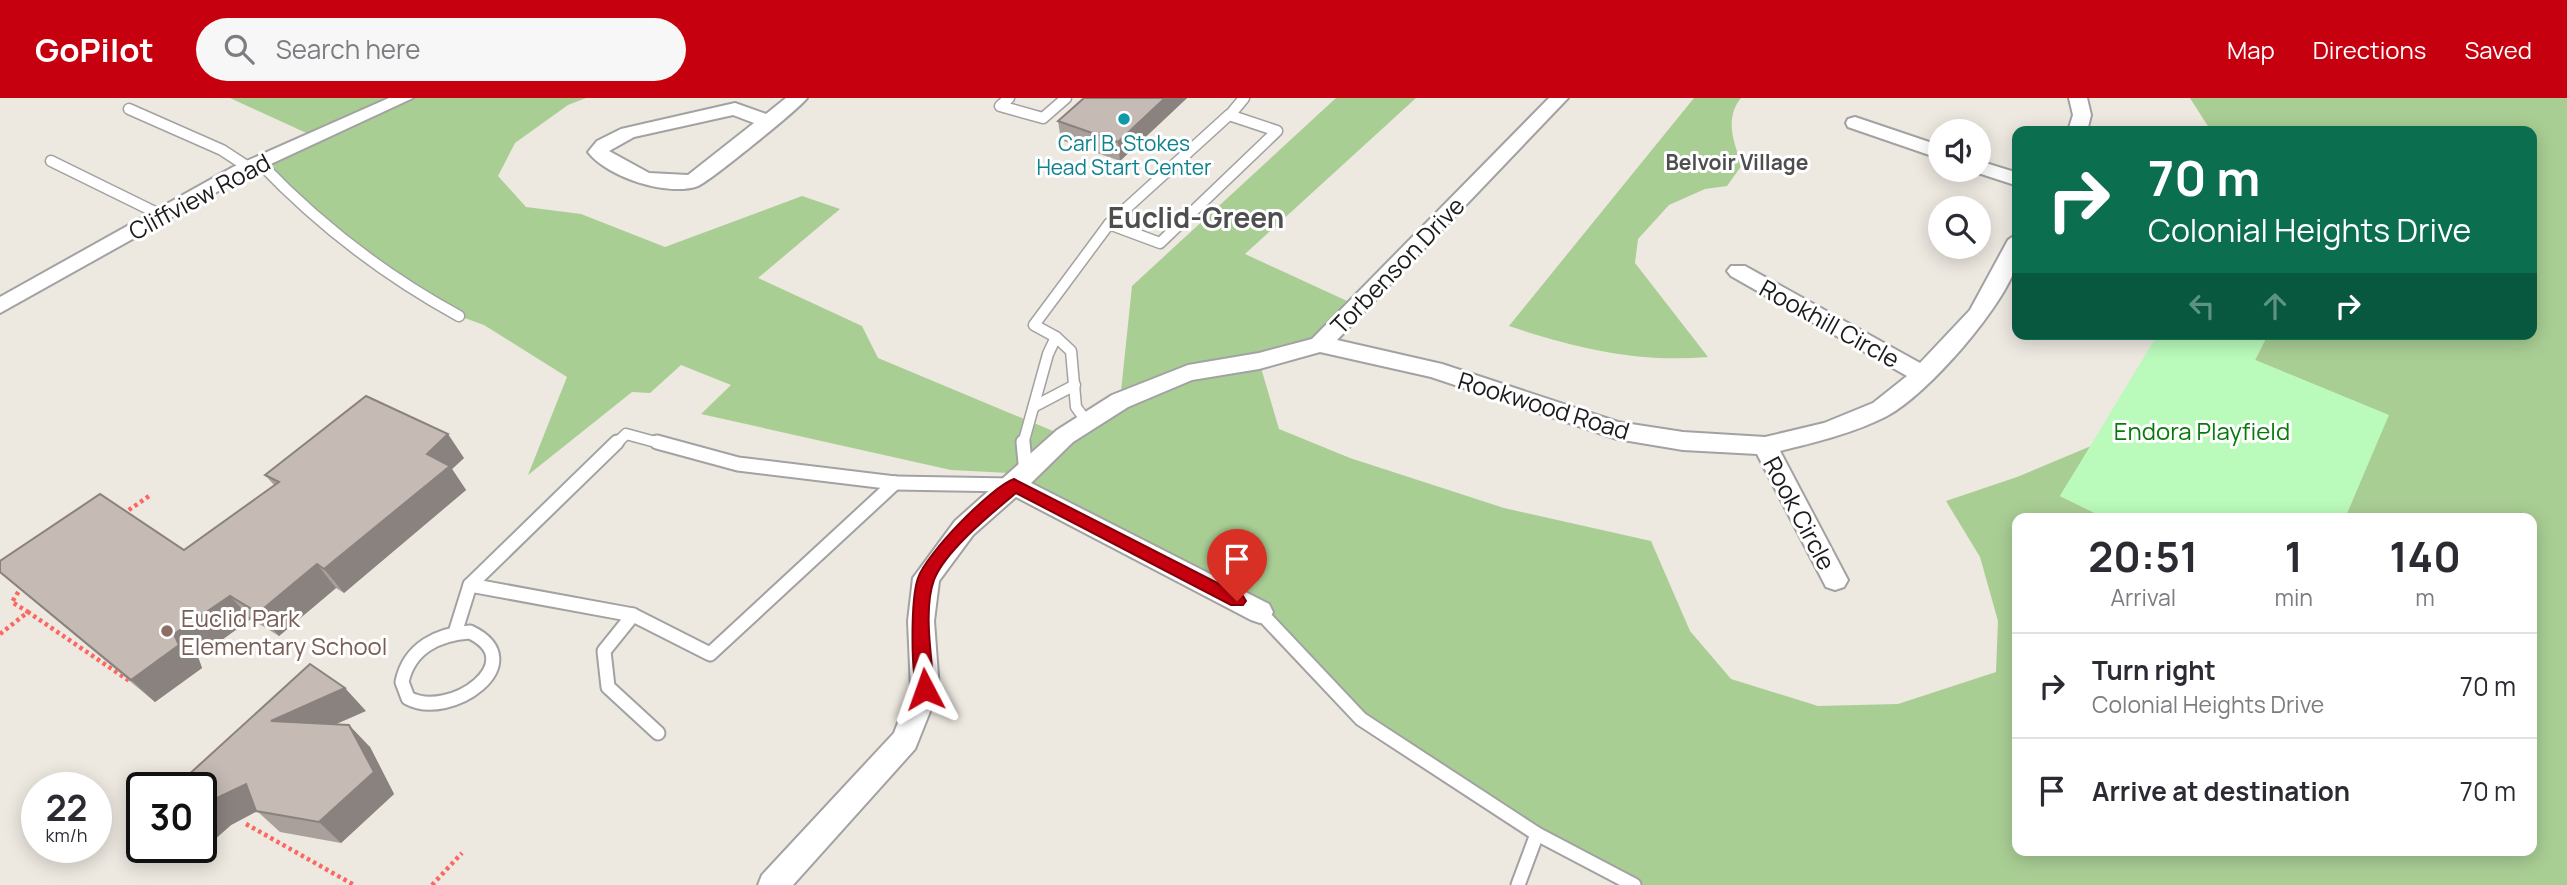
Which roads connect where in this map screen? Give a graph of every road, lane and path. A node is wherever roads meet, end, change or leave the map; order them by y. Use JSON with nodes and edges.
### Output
{"nodes":[{"id":1,"x":404,"y":98,"type":"edge"},
{"id":2,"x":798,"y":98,"type":"edge"},
{"id":3,"x":1009,"y":98,"type":"edge"},
{"id":4,"x":1066,"y":98,"type":"edge"},
{"id":5,"x":1244,"y":98,"type":"edge"},
{"id":6,"x":1559,"y":98,"type":"edge"},
{"id":7,"x":2077,"y":98,"type":"edge"},
{"id":8,"x":129,"y":109,"type":"dead end"},
{"id":9,"x":1230,"y":115,"type":"junction"},
{"id":10,"x":765,"y":121,"type":"junction"},
{"id":11,"x":1855,"y":123,"type":"dead end"},
{"id":12,"x":2079,"y":126,"type":"edge"},
{"id":13,"x":1928,"y":148,"type":"edge"},
{"id":14,"x":51,"y":161,"type":"dead end"},
{"id":15,"x":254,"y":165,"type":"junction"},
{"id":16,"x":1991,"y":171,"type":"edge"},
{"id":17,"x":2012,"y":178,"type":"edge"},
{"id":18,"x":161,"y":215,"type":"junction"},
{"id":19,"x":1109,"y":224,"type":"junction"},
{"id":20,"x":2012,"y":251,"type":"edge"},
{"id":21,"x":1738,"y":271,"type":"dead end"},
{"id":22,"x":0,"y":306,"type":"edge"},
{"id":23,"x":459,"y":316,"type":"dead end"},
{"id":24,"x":1056,"y":337,"type":"junction"},
{"id":25,"x":1320,"y":344,"type":"junction"},
{"id":26,"x":1923,"y":375,"type":"junction"},
{"id":27,"x":1075,"y":385,"type":"junction"},
{"id":28,"x":1035,"y":406,"type":"junction"},
{"id":29,"x":1087,"y":422,"type":"junction"},
{"id":30,"x":1765,"y":446,"type":"junction"},
{"id":31,"x":1020,"y":480,"type":"junction"},
{"id":32,"x":895,"y":483,"type":"junction"},
{"id":33,"x":149,"y":496,"type":"dead end"},
{"id":34,"x":118,"y":517,"type":"edge"},
{"id":35,"x":1835,"y":580,"type":"dead end"},
{"id":36,"x":25,"y":583,"type":"edge"},
{"id":37,"x":470,"y":584,"type":"junction"},
{"id":38,"x":28,"y":612,"type":"junction"},
{"id":39,"x":1260,"y":612,"type":"joint"},
{"id":40,"x":633,"y":615,"type":"junction"},
{"id":41,"x":455,"y":633,"type":"junction"},
{"id":42,"x":0,"y":634,"type":"edge"},
{"id":43,"x":135,"y":685,"type":"edge"},
{"id":44,"x":658,"y":733,"type":"dead end"},
{"id":45,"x":246,"y":824,"type":"dead end"},
{"id":46,"x":1536,"y":834,"type":"junction"},
{"id":47,"x":462,"y":853,"type":"dead end"},
{"id":48,"x":354,"y":885,"type":"edge"},
{"id":49,"x":432,"y":885,"type":"edge"},
{"id":50,"x":773,"y":885,"type":"edge"},
{"id":51,"x":1518,"y":885,"type":"edge"},
{"id":52,"x":1634,"y":885,"type":"edge"}],
"edges":[{"from":1,"to":15,"type":"street","name":"Cliffview Road"},
{"from":2,"to":10,"type":"street"},
{"from":3,"to":4,"type":"lane"},
{"from":5,"to":9,"type":"lane"},
{"from":6,"to":25,"type":"street","name":"Torbenson Drive"},
{"from":7,"to":12,"type":"street"},
{"from":8,"to":15,"type":"lane"},
{"from":9,"to":19,"type":"lane"},
{"from":9,"to":19,"type":"lane"},
{"from":10,"to":10,"type":"street"},
{"from":11,"to":13,"type":"street"},
{"from":14,"to":18,"type":"lane"},
{"from":15,"to":18,"type":"street","name":"Cliffview Road"},
{"from":15,"to":23,"type":"lane"},
{"from":16,"to":17,"type":"street"},
{"from":18,"to":22,"type":"street","name":"Cliffview Road"},
{"from":19,"to":24,"type":"lane"},
{"from":20,"to":26,"type":"street","name":"Rookwood Road"},
{"from":21,"to":26,"type":"street","name":"Rookhill Circle"},
{"from":24,"to":27,"type":"lane"},
{"from":24,"to":28,"type":"lane"},
{"from":25,"to":29,"type":"street","name":"Torbenson Drive"},
{"from":25,"to":30,"type":"street","name":"Rookwood Road"},
{"from":26,"to":30,"type":"street","name":"Rookwood Road"},
{"from":27,"to":28,"type":"lane"},
{"from":27,"to":29,"type":"lane"},
{"from":28,"to":31,"type":"lane"},
{"from":29,"to":31,"type":"street","name":"Torbenson Drive"},
{"from":30,"to":35,"type":"street","name":"Rook Circle"},
{"from":31,"to":32,"type":"lane"},
{"from":31,"to":39,"type":"street"},
{"from":31,"to":50,"type":"street","name":"Torbenson Drive"},
{"from":32,"to":37,"type":"lane"},
{"from":32,"to":40,"type":"lane"},
{"from":33,"to":34,"type":"path"},
{"from":36,"to":38,"type":"path"},
{"from":37,"to":40,"type":"lane"},
{"from":37,"to":41,"type":"lane"},
{"from":38,"to":42,"type":"path"},
{"from":38,"to":43,"type":"path"},
{"from":39,"to":46,"type":"lane"},
{"from":40,"to":44,"type":"lane"},
{"from":41,"to":41,"type":"lane"},
{"from":45,"to":48,"type":"path"},
{"from":46,"to":51,"type":"lane"},
{"from":46,"to":52,"type":"lane"},
{"from":47,"to":49,"type":"path"}]}
